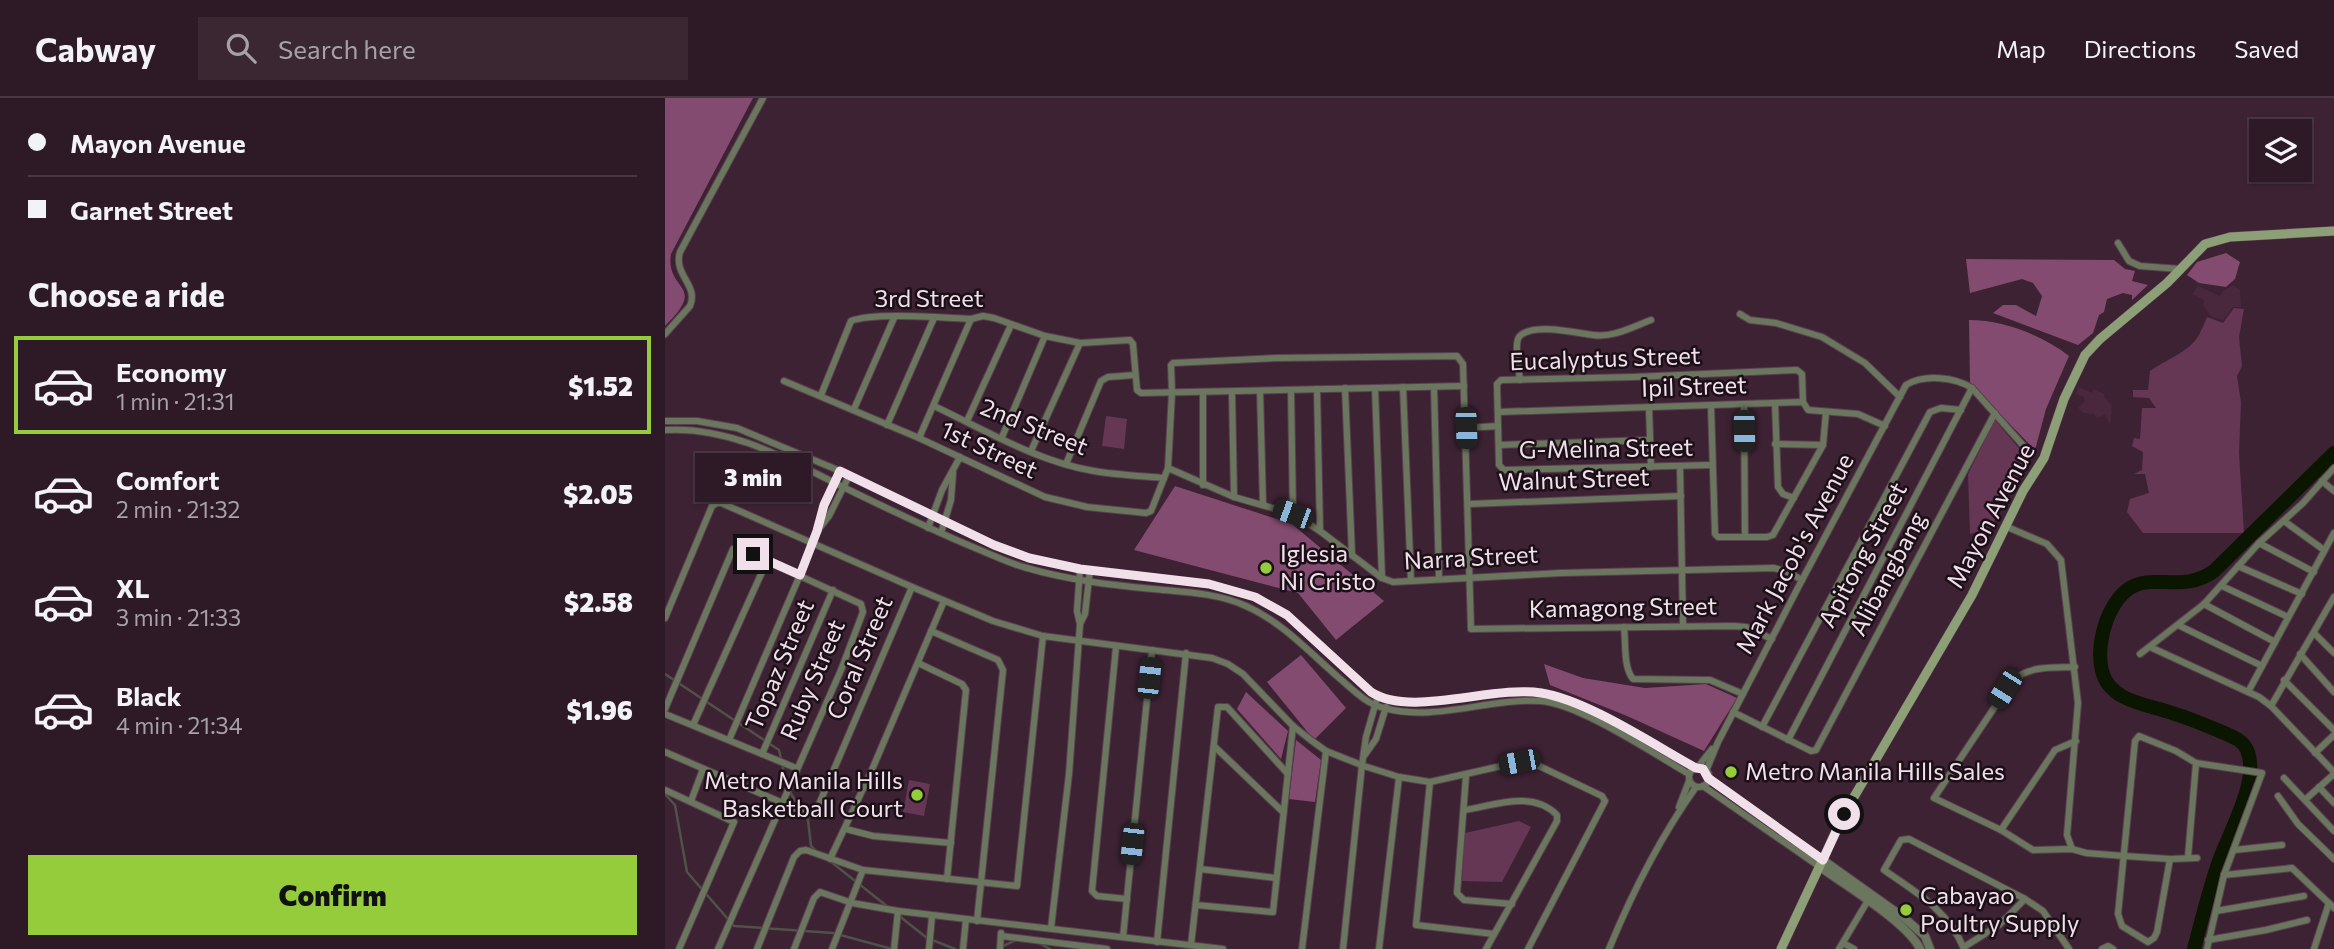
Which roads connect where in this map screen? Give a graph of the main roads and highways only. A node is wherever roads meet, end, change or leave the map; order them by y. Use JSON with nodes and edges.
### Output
{"nodes":[{"id":1,"x":2334,"y":232,"type":"edge"},
{"id":2,"x":1781,"y":949,"type":"edge"}],
"edges":[{"from":1,"to":2,"type":"main road","name":"Mayon Avenue"}]}
